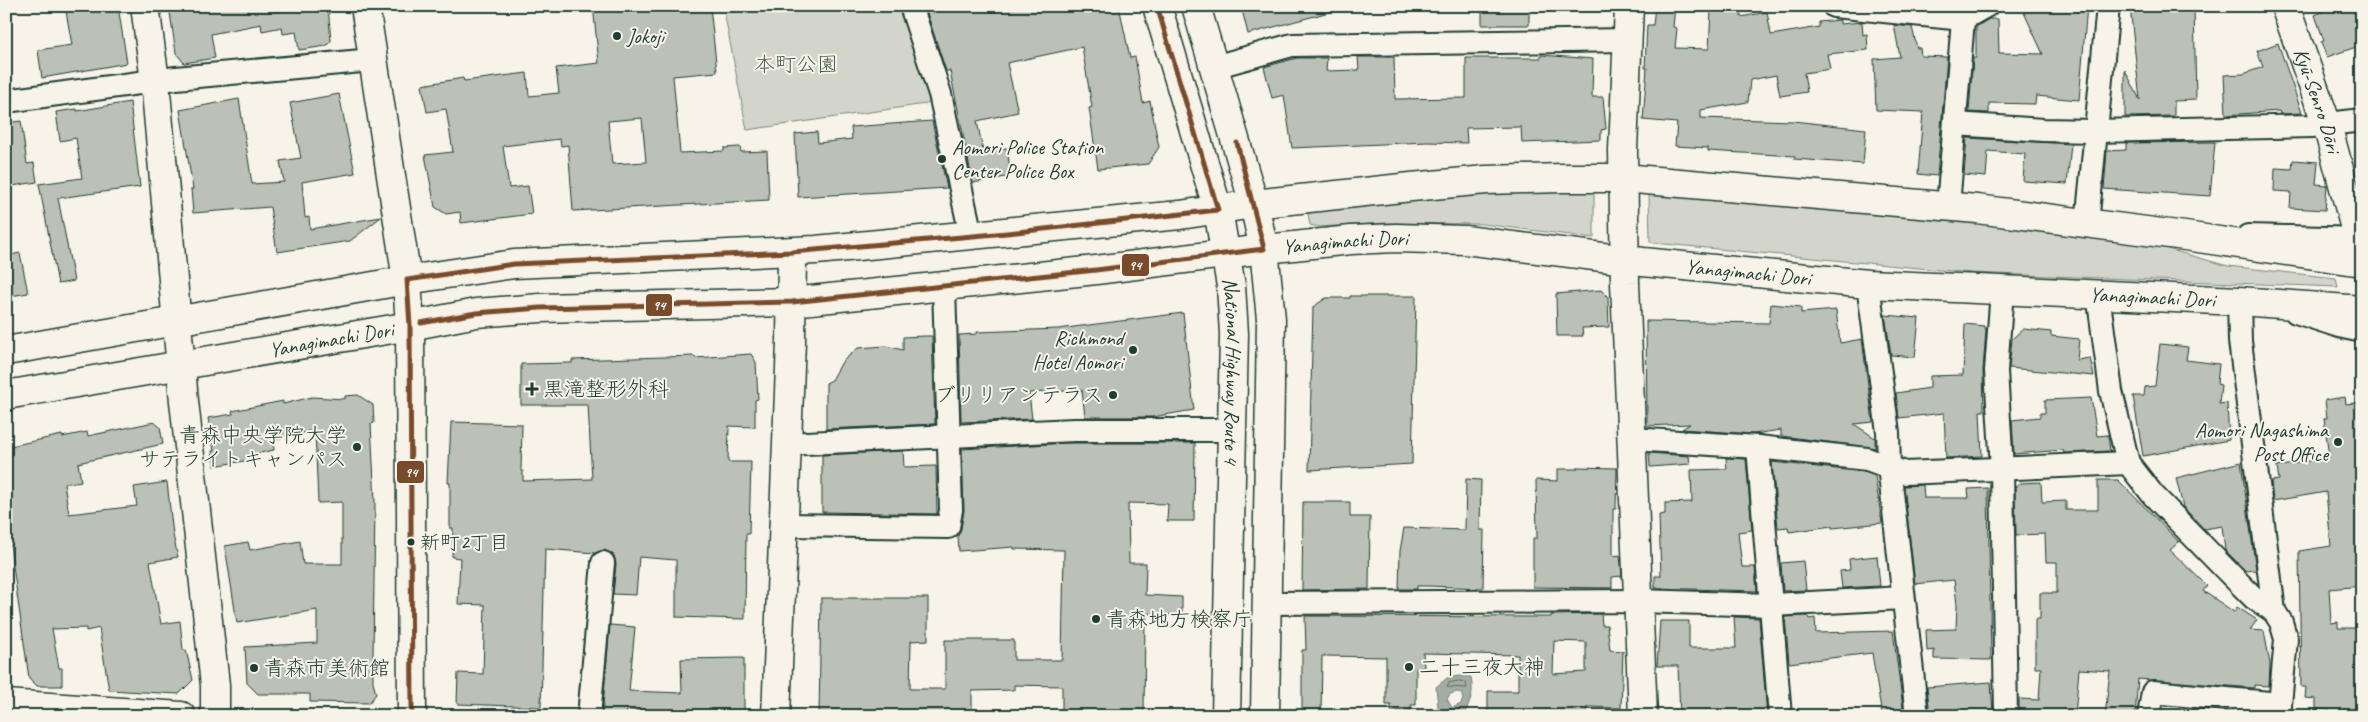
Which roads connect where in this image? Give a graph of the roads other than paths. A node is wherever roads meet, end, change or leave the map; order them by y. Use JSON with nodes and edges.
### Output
{"nodes":[{"id":1,"x":145,"y":6,"type":"edge"},
{"id":2,"x":365,"y":6,"type":"edge"},
{"id":3,"x":911,"y":6,"type":"edge"},
{"id":4,"x":1157,"y":6,"type":"edge"},
{"id":5,"x":1196,"y":6,"type":"edge"},
{"id":6,"x":1629,"y":6,"type":"edge"},
{"id":7,"x":1834,"y":6,"type":"edge"},
{"id":8,"x":1986,"y":6,"type":"edge"},
{"id":9,"x":2108,"y":6,"type":"edge"},
{"id":10,"x":2285,"y":6,"type":"edge"},
{"id":11,"x":1959,"y":12,"type":"edge"},
{"id":12,"x":1627,"y":40,"type":"junction"},
{"id":13,"x":373,"y":60,"type":"junction"},
{"id":14,"x":1214,"y":67,"type":"junction"},
{"id":15,"x":156,"y":81,"type":"junction"},
{"id":16,"x":6,"y":101,"type":"edge"},
{"id":17,"x":2362,"y":120,"type":"edge"},
{"id":18,"x":1955,"y":124,"type":"junction"},
{"id":19,"x":2327,"y":124,"type":"junction"},
{"id":20,"x":2096,"y":130,"type":"junction"},
{"id":21,"x":1623,"y":178,"type":"junction"},
{"id":22,"x":1254,"y":204,"type":"junction"},
{"id":23,"x":1948,"y":207,"type":"junction"},
{"id":24,"x":1218,"y":210,"type":"junction"},
{"id":25,"x":2087,"y":224,"type":"junction"},
{"id":26,"x":971,"y":235,"type":"junction"},
{"id":27,"x":2360,"y":248,"type":"edge"},
{"id":28,"x":1264,"y":249,"type":"junction"},
{"id":29,"x":792,"y":252,"type":"junction"},
{"id":30,"x":1227,"y":254,"type":"junction"},
{"id":31,"x":1624,"y":259,"type":"junction"},
{"id":32,"x":407,"y":280,"type":"junction"},
{"id":33,"x":1868,"y":284,"type":"junction"},
{"id":34,"x":944,"y":287,"type":"junction"},
{"id":35,"x":2002,"y":290,"type":"junction"},
{"id":36,"x":2098,"y":294,"type":"junction"},
{"id":37,"x":2239,"y":301,"type":"junction"},
{"id":38,"x":792,"y":302,"type":"junction"},
{"id":39,"x":2270,"y":303,"type":"junction"},
{"id":40,"x":2362,"y":310,"type":"edge"},
{"id":41,"x":177,"y":322,"type":"junction"},
{"id":42,"x":410,"y":326,"type":"junction"},
{"id":43,"x":2362,"y":331,"type":"edge"},
{"id":44,"x":6,"y":351,"type":"edge"},
{"id":45,"x":181,"y":365,"type":"junction"},
{"id":46,"x":6,"y":395,"type":"edge"},
{"id":47,"x":1232,"y":430,"type":"junction"},
{"id":48,"x":948,"y":437,"type":"junction"},
{"id":49,"x":1632,"y":440,"type":"junction"},
{"id":50,"x":786,"y":444,"type":"junction"},
{"id":51,"x":1758,"y":447,"type":"junction"},
{"id":52,"x":2128,"y":462,"type":"junction"},
{"id":53,"x":1889,"y":466,"type":"junction"},
{"id":54,"x":2002,"y":469,"type":"junction"},
{"id":55,"x":784,"y":525,"type":"junction"},
{"id":56,"x":603,"y":563,"type":"dead end"},
{"id":57,"x":1903,"y":598,"type":"junction"},
{"id":58,"x":1638,"y":601,"type":"junction"},
{"id":59,"x":1266,"y":602,"type":"junction"},
{"id":60,"x":1771,"y":605,"type":"junction"},
{"id":61,"x":2274,"y":611,"type":"junction"},
{"id":62,"x":6,"y":704,"type":"edge"},
{"id":63,"x":2280,"y":710,"type":"edge"},
{"id":64,"x":72,"y":712,"type":"edge"},
{"id":65,"x":181,"y":716,"type":"edge"},
{"id":66,"x":215,"y":716,"type":"edge"},
{"id":67,"x":412,"y":716,"type":"edge"},
{"id":68,"x":589,"y":716,"type":"edge"},
{"id":69,"x":776,"y":716,"type":"edge"},
{"id":70,"x":1226,"y":716,"type":"edge"},
{"id":71,"x":1265,"y":716,"type":"edge"},
{"id":72,"x":1643,"y":716,"type":"edge"},
{"id":73,"x":1780,"y":716,"type":"edge"},
{"id":74,"x":1917,"y":716,"type":"edge"},
{"id":75,"x":2006,"y":716,"type":"edge"},
{"id":76,"x":2149,"y":716,"type":"edge"}],
"edges":[{"from":1,"to":15,"type":"main road"},
{"from":2,"to":13,"type":"main road"},
{"from":3,"to":26,"type":"street"},
{"from":4,"to":24,"type":"main road","name":"National Highway Route 4"},
{"from":5,"to":14,"type":"main road","name":"National Highway Route 4"},
{"from":6,"to":12,"type":"main road"},
{"from":7,"to":11,"type":"street"},
{"from":8,"to":11,"type":"street"},
{"from":9,"to":20,"type":"street"},
{"from":10,"to":19,"type":"main road","name":"Kyū-Senro Dōri"},
{"from":11,"to":18,"type":"street"},
{"from":12,"to":14,"type":"street"},
{"from":12,"to":21,"type":"main road"},
{"from":13,"to":15,"type":"street"},
{"from":13,"to":32,"type":"main road"},
{"from":14,"to":22,"type":"main road","name":"National Highway Route 4"},
{"from":15,"to":16,"type":"street"},
{"from":15,"to":41,"type":"main road"},
{"from":17,"to":19,"type":"street"},
{"from":18,"to":20,"type":"street"},
{"from":18,"to":23,"type":"street"},
{"from":19,"to":20,"type":"street"},
{"from":19,"to":27,"type":"main road","name":"Kyū-Senro Dōri"},
{"from":20,"to":25,"type":"street"},
{"from":21,"to":22,"type":"main road"},
{"from":21,"to":23,"type":"main road"},
{"from":21,"to":31,"type":"main road"},
{"from":22,"to":24,"type":"main road"},
{"from":22,"to":28,"type":"main road","name":"National Highway Route 4"},
{"from":23,"to":25,"type":"main road"},
{"from":24,"to":26,"type":"main road","name":"Yanagimachi Dori"},
{"from":24,"to":30,"type":"main road","name":"National Highway Route 4"},
{"from":25,"to":27,"type":"main road"},
{"from":26,"to":29,"type":"main road","name":"Yanagimachi Dori"},
{"from":28,"to":30,"type":"main road","name":"Yanagimachi Dori"},
{"from":28,"to":31,"type":"main road","name":"Yanagimachi Dori"},
{"from":28,"to":59,"type":"main road","name":"National Highway Route 4"},
{"from":29,"to":32,"type":"main road","name":"Yanagimachi Dori"},
{"from":29,"to":38,"type":"main road"},
{"from":30,"to":34,"type":"main road","name":"Yanagimachi Dori"},
{"from":30,"to":47,"type":"main road","name":"National Highway Route 4"},
{"from":31,"to":33,"type":"main road","name":"Yanagimachi Dori"},
{"from":31,"to":49,"type":"main road"},
{"from":32,"to":41,"type":"main road","name":"Yanagimachi Dori"},
{"from":32,"to":42,"type":"main road"},
{"from":33,"to":35,"type":"main road","name":"Yanagimachi Dori"},
{"from":33,"to":53,"type":"street"},
{"from":34,"to":38,"type":"main road","name":"Yanagimachi Dori"},
{"from":34,"to":48,"type":"street"},
{"from":35,"to":36,"type":"main road","name":"Yanagimachi Dori"},
{"from":35,"to":54,"type":"street"},
{"from":36,"to":37,"type":"main road","name":"Yanagimachi Dori"},
{"from":36,"to":52,"type":"street"},
{"from":37,"to":39,"type":"main road","name":"Yanagimachi Dori"},
{"from":37,"to":61,"type":"street"},
{"from":38,"to":42,"type":"main road","name":"Yanagimachi Dori"},
{"from":38,"to":50,"type":"main road"},
{"from":39,"to":40,"type":"main road","name":"Yanagimachi Dori"},
{"from":39,"to":43,"type":"street"},
{"from":41,"to":44,"type":"main road","name":"Yanagimachi Dori"},
{"from":41,"to":45,"type":"main road"},
{"from":42,"to":45,"type":"main road","name":"Yanagimachi Dori"},
{"from":42,"to":67,"type":"main road"},
{"from":45,"to":46,"type":"main road","name":"Yanagimachi Dori"},
{"from":45,"to":66,"type":"main road"},
{"from":47,"to":48,"type":"street"},
{"from":47,"to":70,"type":"main road","name":"National Highway Route 4"},
{"from":48,"to":50,"type":"street"},
{"from":48,"to":55,"type":"street"},
{"from":49,"to":51,"type":"street"},
{"from":49,"to":58,"type":"main road"},
{"from":50,"to":55,"type":"main road"},
{"from":51,"to":53,"type":"street"},
{"from":51,"to":60,"type":"street"},
{"from":52,"to":54,"type":"street"},
{"from":52,"to":61,"type":"street"},
{"from":53,"to":54,"type":"street"},
{"from":53,"to":57,"type":"street"},
{"from":54,"to":75,"type":"street"},
{"from":55,"to":69,"type":"main road"},
{"from":56,"to":68,"type":"street"},
{"from":57,"to":60,"type":"street"},
{"from":57,"to":74,"type":"street"},
{"from":58,"to":59,"type":"street"},
{"from":58,"to":60,"type":"street"},
{"from":58,"to":72,"type":"main road"},
{"from":59,"to":71,"type":"main road","name":"National Highway Route 4"},
{"from":60,"to":73,"type":"street"},
{"from":61,"to":63,"type":"street"},
{"from":62,"to":64,"type":"main road"},
{"from":63,"to":76,"type":"street"},
{"from":64,"to":65,"type":"main road"}]}
